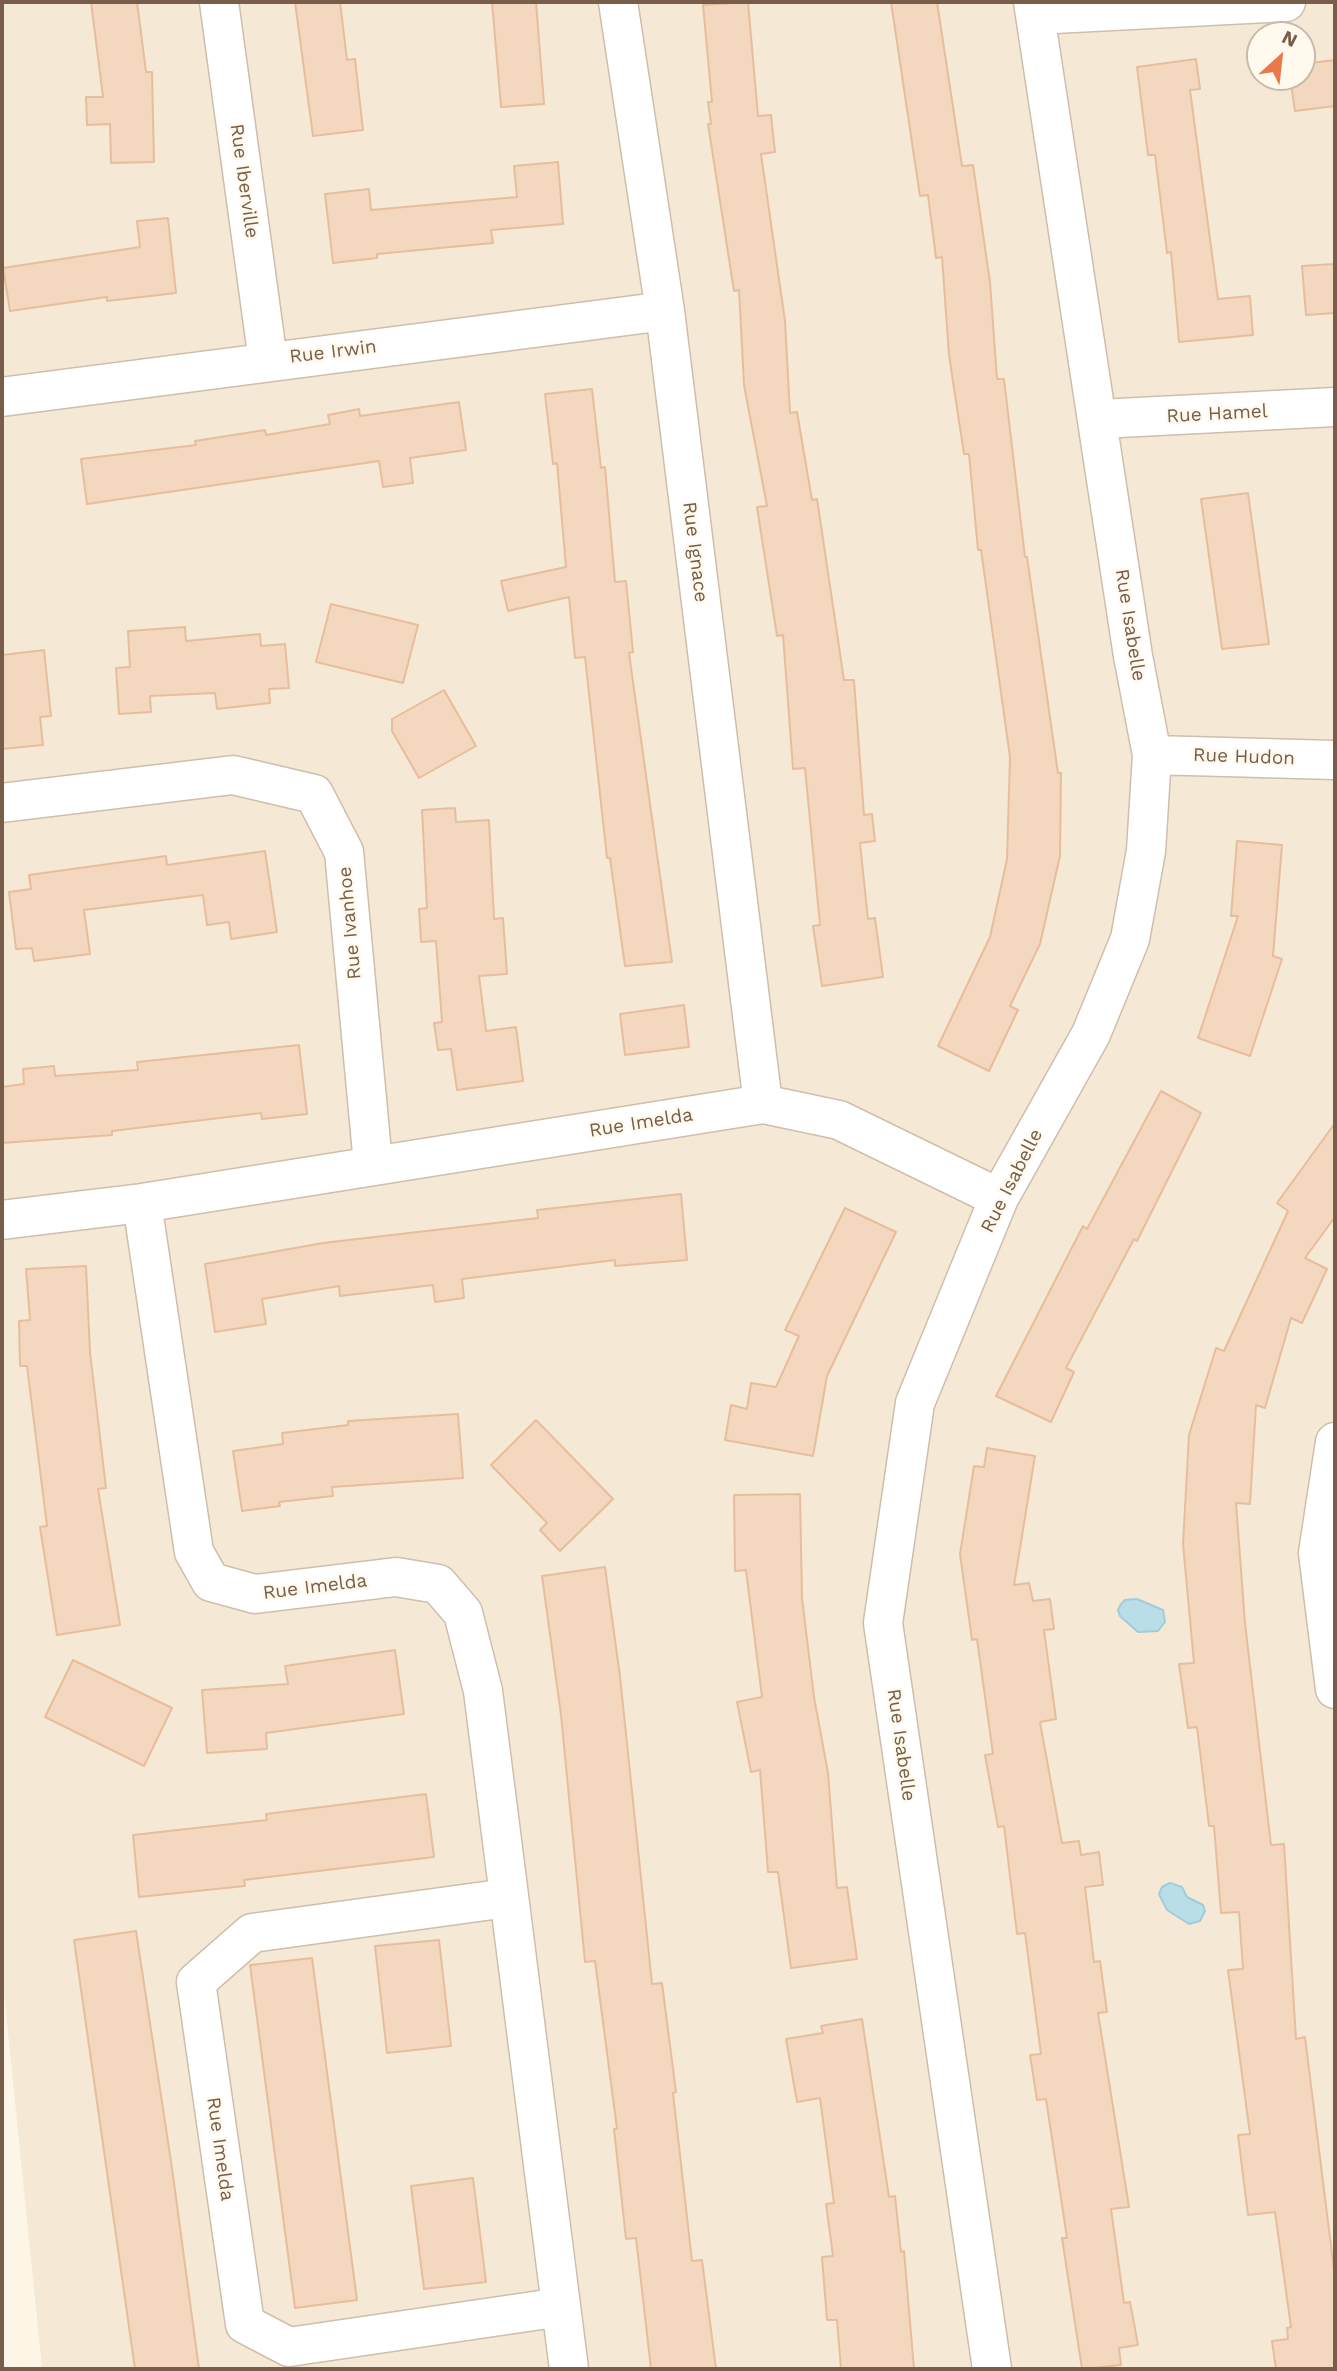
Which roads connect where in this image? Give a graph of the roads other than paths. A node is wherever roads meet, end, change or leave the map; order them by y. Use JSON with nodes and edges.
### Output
{"nodes":[{"id":1,"x":219,"y":2,"type":"edge"},
{"id":2,"x":618,"y":2,"type":"edge"},
{"id":3,"x":1286,"y":2,"type":"edge"},
{"id":4,"x":1034,"y":8,"type":"edge"},
{"id":5,"x":665,"y":311,"type":"junction"},
{"id":6,"x":268,"y":360,"type":"junction"},
{"id":7,"x":2,"y":397,"type":"edge"},
{"id":8,"x":1335,"y":407,"type":"edge"},
{"id":9,"x":1099,"y":419,"type":"junction"},
{"id":10,"x":1152,"y":755,"type":"junction"},
{"id":11,"x":1335,"y":760,"type":"edge"},
{"id":12,"x":2,"y":803,"type":"edge"},
{"id":13,"x":763,"y":1104,"type":"junction"},
{"id":14,"x":373,"y":1164,"type":"junction"},
{"id":15,"x":999,"y":1198,"type":"junction"},
{"id":16,"x":142,"y":1203,"type":"junction"},
{"id":17,"x":2,"y":1220,"type":"edge"},
{"id":18,"x":1335,"y":1443,"type":"edge"},
{"id":19,"x":1335,"y":1689,"type":"edge"},
{"id":20,"x":507,"y":1898,"type":"junction"},
{"id":21,"x":561,"y":2308,"type":"junction"},
{"id":22,"x":569,"y":2369,"type":"edge"},
{"id":23,"x":992,"y":2369,"type":"edge"}],
"edges":[{"from":1,"to":6,"type":"street","name":"Rue Iberville"},
{"from":2,"to":5,"type":"street","name":"Rue Ignace"},
{"from":3,"to":4,"type":"street"},
{"from":4,"to":9,"type":"street","name":"Rue Isabelle"},
{"from":5,"to":6,"type":"street","name":"Rue Irwin"},
{"from":5,"to":13,"type":"street","name":"Rue Ignace"},
{"from":6,"to":7,"type":"street","name":"Rue Irwin"},
{"from":8,"to":9,"type":"street","name":"Rue Hamel"},
{"from":9,"to":10,"type":"street","name":"Rue Isabelle"},
{"from":10,"to":11,"type":"street","name":"Rue Hudon"},
{"from":10,"to":15,"type":"street","name":"Rue Isabelle"},
{"from":12,"to":14,"type":"street","name":"Rue Ivanhoe"},
{"from":13,"to":14,"type":"street","name":"Rue Imelda"},
{"from":13,"to":15,"type":"street","name":"Rue Imelda"},
{"from":14,"to":16,"type":"street","name":"Rue Imelda"},
{"from":15,"to":23,"type":"street","name":"Rue Isabelle"},
{"from":16,"to":17,"type":"street","name":"Rue Imelda"},
{"from":16,"to":20,"type":"street","name":"Rue Imelda"},
{"from":18,"to":19,"type":"street"},
{"from":20,"to":21,"type":"street","name":"Rue Imelda"},
{"from":20,"to":21,"type":"street","name":"Rue Imelda"},
{"from":21,"to":22,"type":"street","name":"Rue Imelda"}]}
